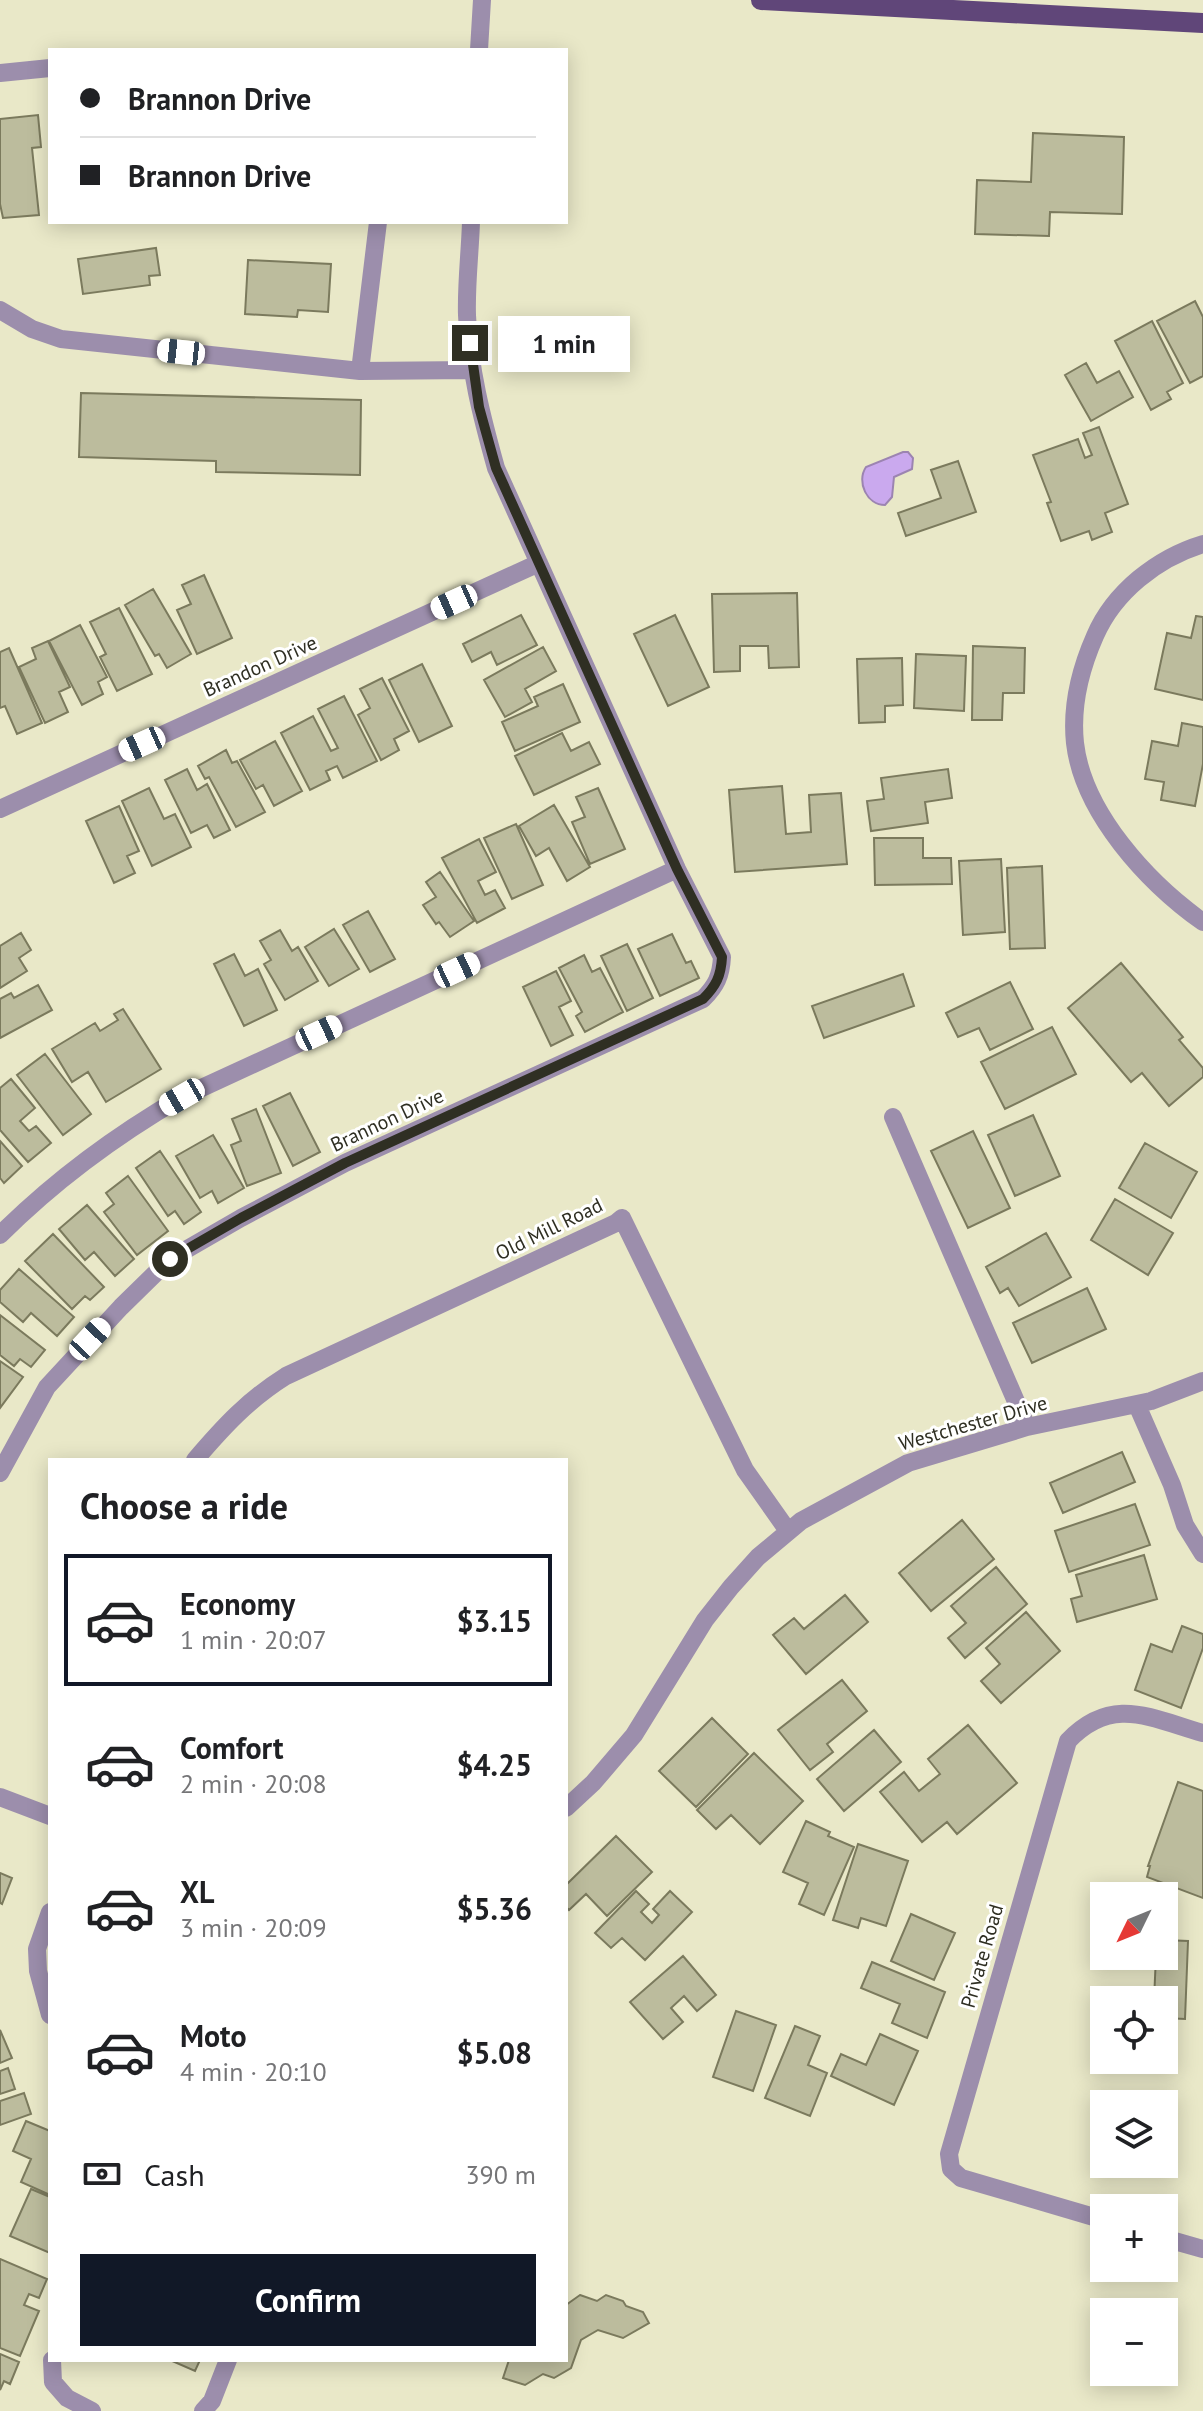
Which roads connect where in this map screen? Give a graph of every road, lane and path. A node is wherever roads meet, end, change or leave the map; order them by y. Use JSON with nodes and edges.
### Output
{"nodes":[{"id":1,"x":482,"y":0,"type":"edge"},
{"id":2,"x":761,"y":0,"type":"edge"},
{"id":3,"x":1203,"y":23,"type":"edge"},
{"id":4,"x":479,"y":48,"type":"edge"},
{"id":5,"x":48,"y":68,"type":"edge"},
{"id":6,"x":0,"y":73,"type":"edge"},
{"id":7,"x":378,"y":224,"type":"edge"},
{"id":8,"x":471,"y":224,"type":"edge"},
{"id":9,"x":0,"y":310,"type":"edge"},
{"id":10,"x":472,"y":370,"type":"junction"},
{"id":11,"x":360,"y":371,"type":"junction"},
{"id":12,"x":1203,"y":544,"type":"edge"},
{"id":13,"x":539,"y":563,"type":"junction"},
{"id":14,"x":0,"y":809,"type":"edge"},
{"id":15,"x":677,"y":869,"type":"junction"},
{"id":16,"x":1203,"y":922,"type":"edge"},
{"id":17,"x":893,"y":1117,"type":"dead end"},
{"id":18,"x":0,"y":1235,"type":"edge"},
{"id":19,"x":1203,"y":1381,"type":"edge"},
{"id":20,"x":1137,"y":1405,"type":"junction"},
{"id":21,"x":1027,"y":1427,"type":"junction"},
{"id":22,"x":197,"y":1458,"type":"edge"},
{"id":23,"x":0,"y":1473,"type":"edge"},
{"id":24,"x":788,"y":1531,"type":"junction"},
{"id":25,"x":1203,"y":1554,"type":"edge"},
{"id":26,"x":1203,"y":1733,"type":"edge"},
{"id":27,"x":0,"y":1797,"type":"edge"},
{"id":28,"x":568,"y":1806,"type":"edge"},
{"id":29,"x":48,"y":1808,"type":"edge"},
{"id":30,"x":48,"y":1918,"type":"edge"},
{"id":31,"x":48,"y":2008,"type":"edge"},
{"id":32,"x":1090,"y":2216,"type":"edge"},
{"id":33,"x":1178,"y":2242,"type":"edge"},
{"id":34,"x":1203,"y":2249,"type":"edge"},
{"id":35,"x":52,"y":2362,"type":"edge"},
{"id":36,"x":227,"y":2362,"type":"edge"},
{"id":37,"x":92,"y":2411,"type":"edge"},
{"id":38,"x":203,"y":2411,"type":"edge"}],
"edges":[{"from":1,"to":4,"type":"street"},
{"from":2,"to":3,"type":"main road"},
{"from":5,"to":6,"type":"street"},
{"from":7,"to":11,"type":"street"},
{"from":8,"to":10,"type":"street","name":"Brannon Drive"},
{"from":9,"to":11,"type":"street"},
{"from":10,"to":11,"type":"street"},
{"from":10,"to":13,"type":"street","name":"Brannon Drive"},
{"from":12,"to":16,"type":"street"},
{"from":13,"to":14,"type":"street","name":"Brandon Drive"},
{"from":13,"to":15,"type":"street","name":"Brannon Drive"},
{"from":15,"to":18,"type":"street"},
{"from":15,"to":23,"type":"street","name":"Brannon Drive"},
{"from":17,"to":21,"type":"street"},
{"from":19,"to":20,"type":"street","name":"Westchester Drive"},
{"from":20,"to":21,"type":"street","name":"Westchester Drive"},
{"from":20,"to":25,"type":"street"},
{"from":21,"to":24,"type":"street","name":"Westchester Drive"},
{"from":22,"to":24,"type":"street","name":"Old Mill Road"},
{"from":24,"to":28,"type":"street","name":"Westchester Drive"},
{"from":26,"to":32,"type":"street","name":"Private Road"},
{"from":27,"to":29,"type":"street"},
{"from":30,"to":31,"type":"street"},
{"from":33,"to":34,"type":"street"},
{"from":35,"to":37,"type":"street"},
{"from":36,"to":38,"type":"street"}]}
